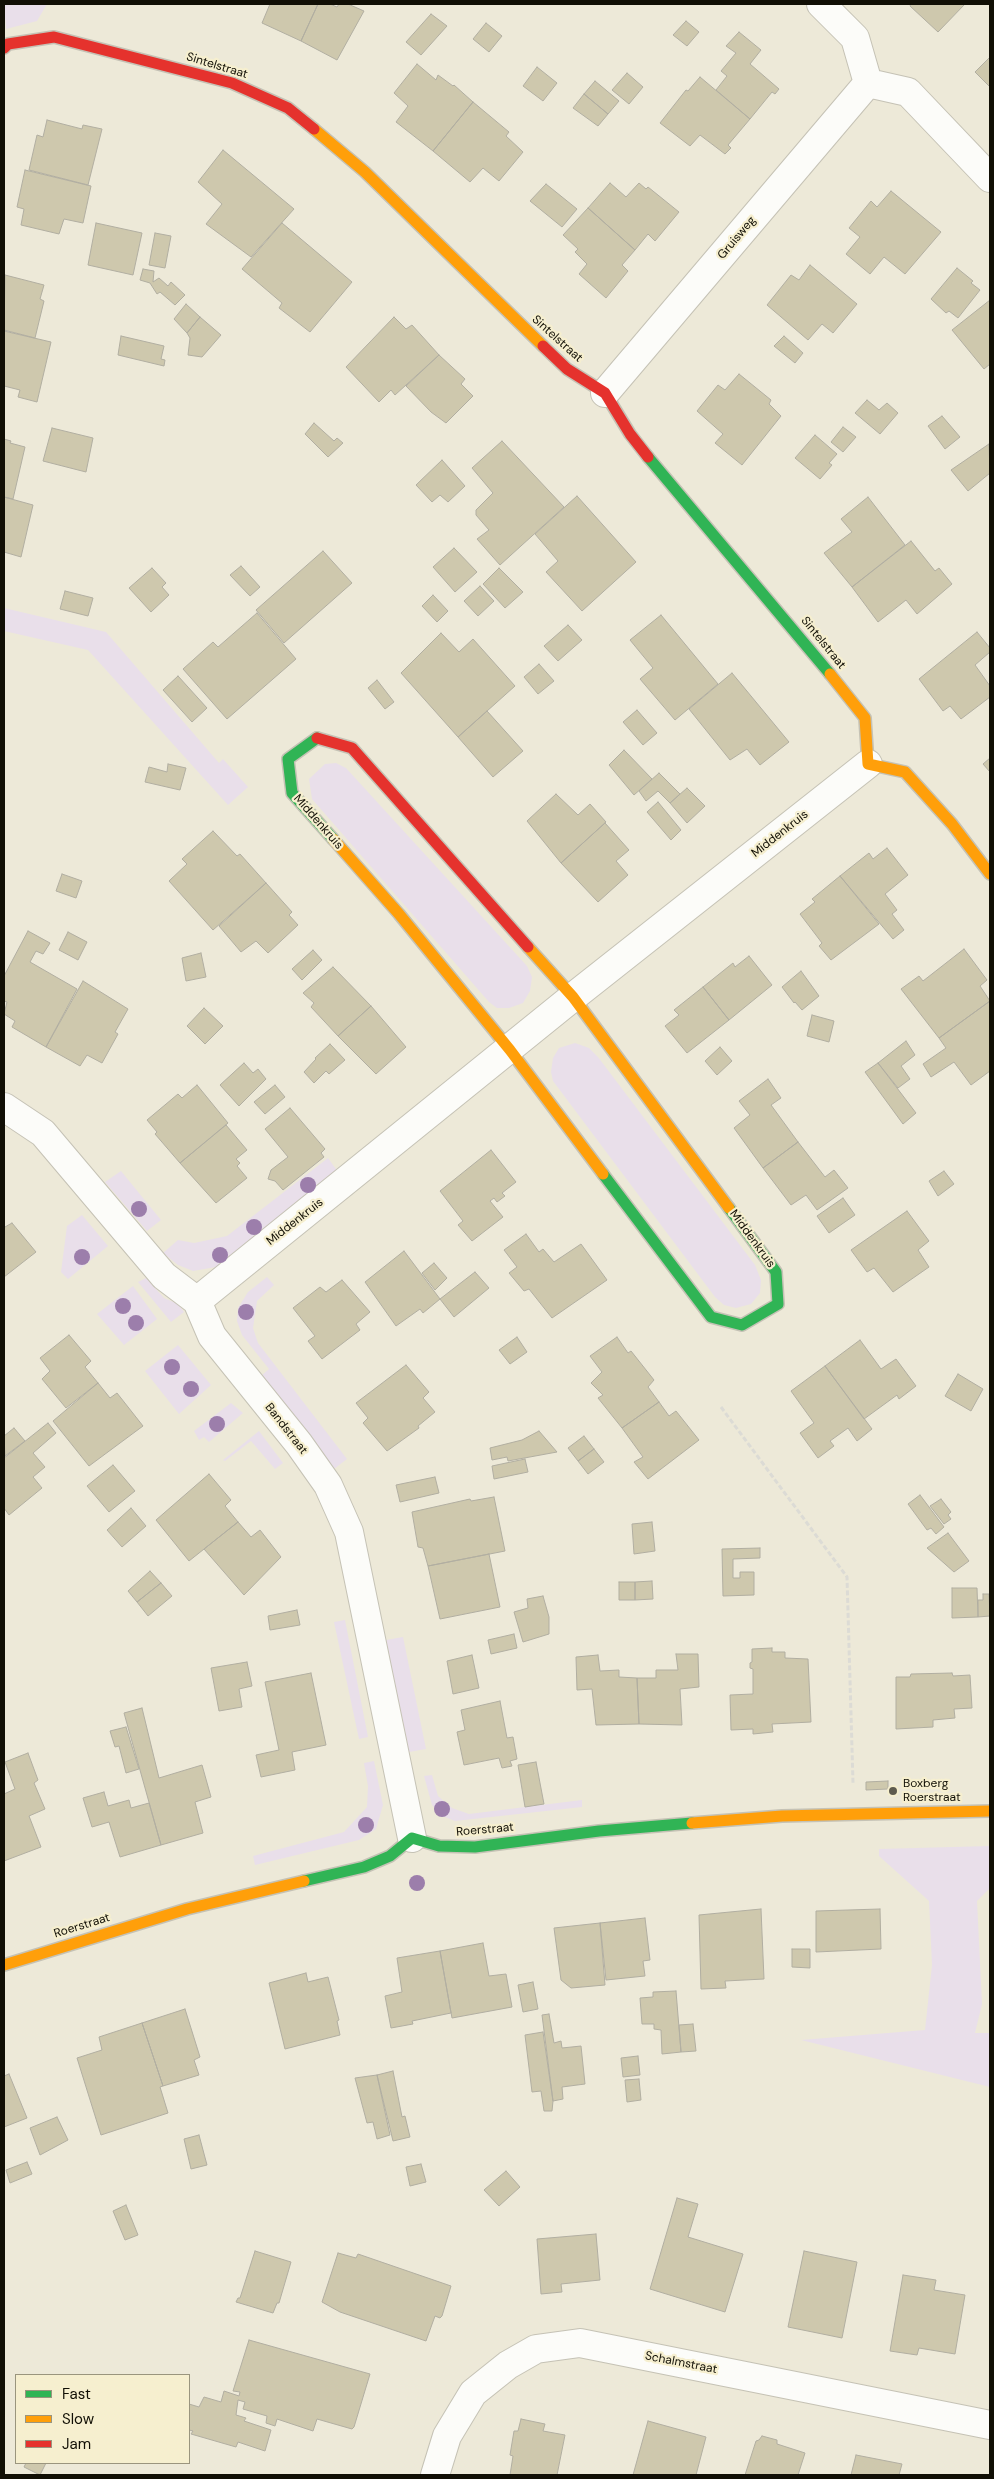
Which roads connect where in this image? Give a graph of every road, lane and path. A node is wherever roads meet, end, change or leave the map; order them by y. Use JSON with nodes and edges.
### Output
{"nodes":[{"id":1,"x":821,"y":4,"type":"edge"},
{"id":2,"x":6,"y":46,"type":"edge"},
{"id":3,"x":868,"y":83,"type":"junction"},
{"id":4,"x":990,"y":178,"type":"edge"},
{"id":5,"x":605,"y":393,"type":"junction"},
{"id":6,"x":868,"y":764,"type":"junction"},
{"id":7,"x":990,"y":874,"type":"edge"},
{"id":8,"x":573,"y":997,"type":"junction"},
{"id":9,"x":510,"y":1050,"type":"junction"},
{"id":10,"x":4,"y":1107,"type":"edge"},
{"id":11,"x":197,"y":1301,"type":"junction"},
{"id":12,"x":721,"y":1407,"type":"dead end"},
{"id":13,"x":853,"y":1786,"type":"dead end"},
{"id":14,"x":990,"y":1811,"type":"edge"},
{"id":15,"x":412,"y":1838,"type":"junction"},
{"id":16,"x":4,"y":1965,"type":"edge"},
{"id":17,"x":990,"y":2425,"type":"edge"},
{"id":18,"x":435,"y":2475,"type":"edge"}],
"edges":[{"from":1,"to":3,"type":"street"},
{"from":2,"to":5,"type":"street","name":"Sintelstraat"},
{"from":3,"to":4,"type":"street"},
{"from":3,"to":5,"type":"street","name":"Gruisweg"},
{"from":5,"to":6,"type":"street","name":"Sintelstraat"},
{"from":6,"to":7,"type":"street"},
{"from":6,"to":8,"type":"street","name":"Middenkruis"},
{"from":8,"to":9,"type":"street","name":"Middenkruis"},
{"from":8,"to":9,"type":"street","name":"Middenkruis"},
{"from":8,"to":9,"type":"street","name":"Middenkruis"},
{"from":9,"to":11,"type":"street","name":"Middenkruis"},
{"from":10,"to":11,"type":"street","name":"Bandstraat"},
{"from":11,"to":15,"type":"street","name":"Bandstraat"},
{"from":12,"to":13,"type":"path"},
{"from":14,"to":15,"type":"street","name":"Roerstraat"},
{"from":15,"to":16,"type":"street","name":"Roerstraat"},
{"from":17,"to":18,"type":"street","name":"Schalmstraat"}]}
